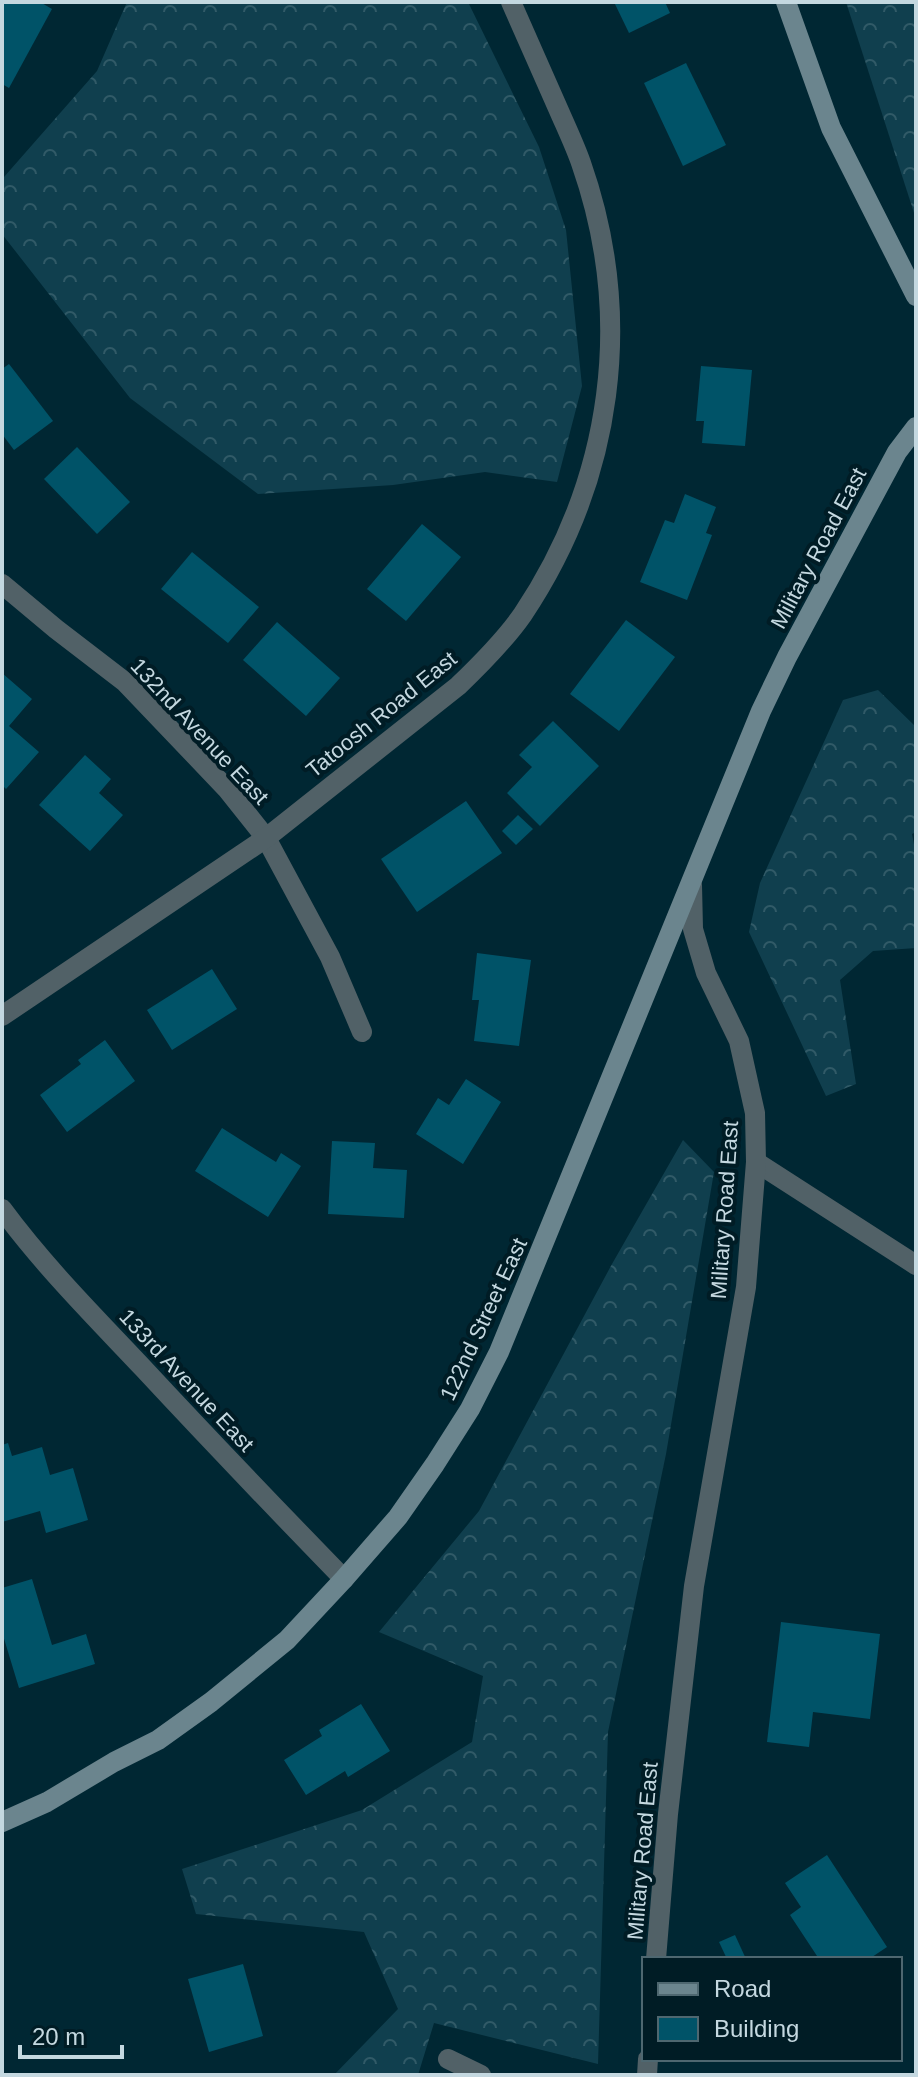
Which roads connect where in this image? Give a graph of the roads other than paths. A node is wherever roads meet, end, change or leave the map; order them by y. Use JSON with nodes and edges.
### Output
{"nodes":[{"id":1,"x":511,"y":2,"type":"edge"},
{"id":2,"x":786,"y":2,"type":"edge"},
{"id":3,"x":916,"y":296,"type":"edge"},
{"id":4,"x":914,"y":434,"type":"edge"},
{"id":5,"x":2,"y":584,"type":"edge"},
{"id":6,"x":266,"y":838,"type":"junction"},
{"id":7,"x":692,"y":885,"type":"junction"},
{"id":8,"x":2,"y":1016,"type":"edge"},
{"id":9,"x":362,"y":1032,"type":"dead end"},
{"id":10,"x":756,"y":1162,"type":"junction"},
{"id":11,"x":2,"y":1209,"type":"edge"},
{"id":12,"x":916,"y":1265,"type":"edge"},
{"id":13,"x":344,"y":1579,"type":"junction"},
{"id":14,"x":2,"y":1822,"type":"edge"},
{"id":15,"x":656,"y":1957,"type":"edge"},
{"id":16,"x":448,"y":2059,"type":"dead end"},
{"id":17,"x":481,"y":2075,"type":"edge"}],
"edges":[{"from":1,"to":6,"type":"street","name":"Tatoosh Road East"},
{"from":2,"to":3,"type":"main road"},
{"from":4,"to":7,"type":"main road","name":"Military Road East"},
{"from":5,"to":6,"type":"street","name":"132nd Avenue East"},
{"from":6,"to":8,"type":"street","name":"Tatoosh Road East"},
{"from":6,"to":9,"type":"street","name":"132nd Avenue East"},
{"from":7,"to":10,"type":"street","name":"Military Road East"},
{"from":7,"to":13,"type":"main road","name":"122nd Street East"},
{"from":10,"to":12,"type":"street"},
{"from":10,"to":15,"type":"street","name":"Military Road East"},
{"from":11,"to":13,"type":"street","name":"133rd Avenue East"},
{"from":13,"to":14,"type":"main road","name":"122nd Street East"},
{"from":16,"to":17,"type":"street"}]}
